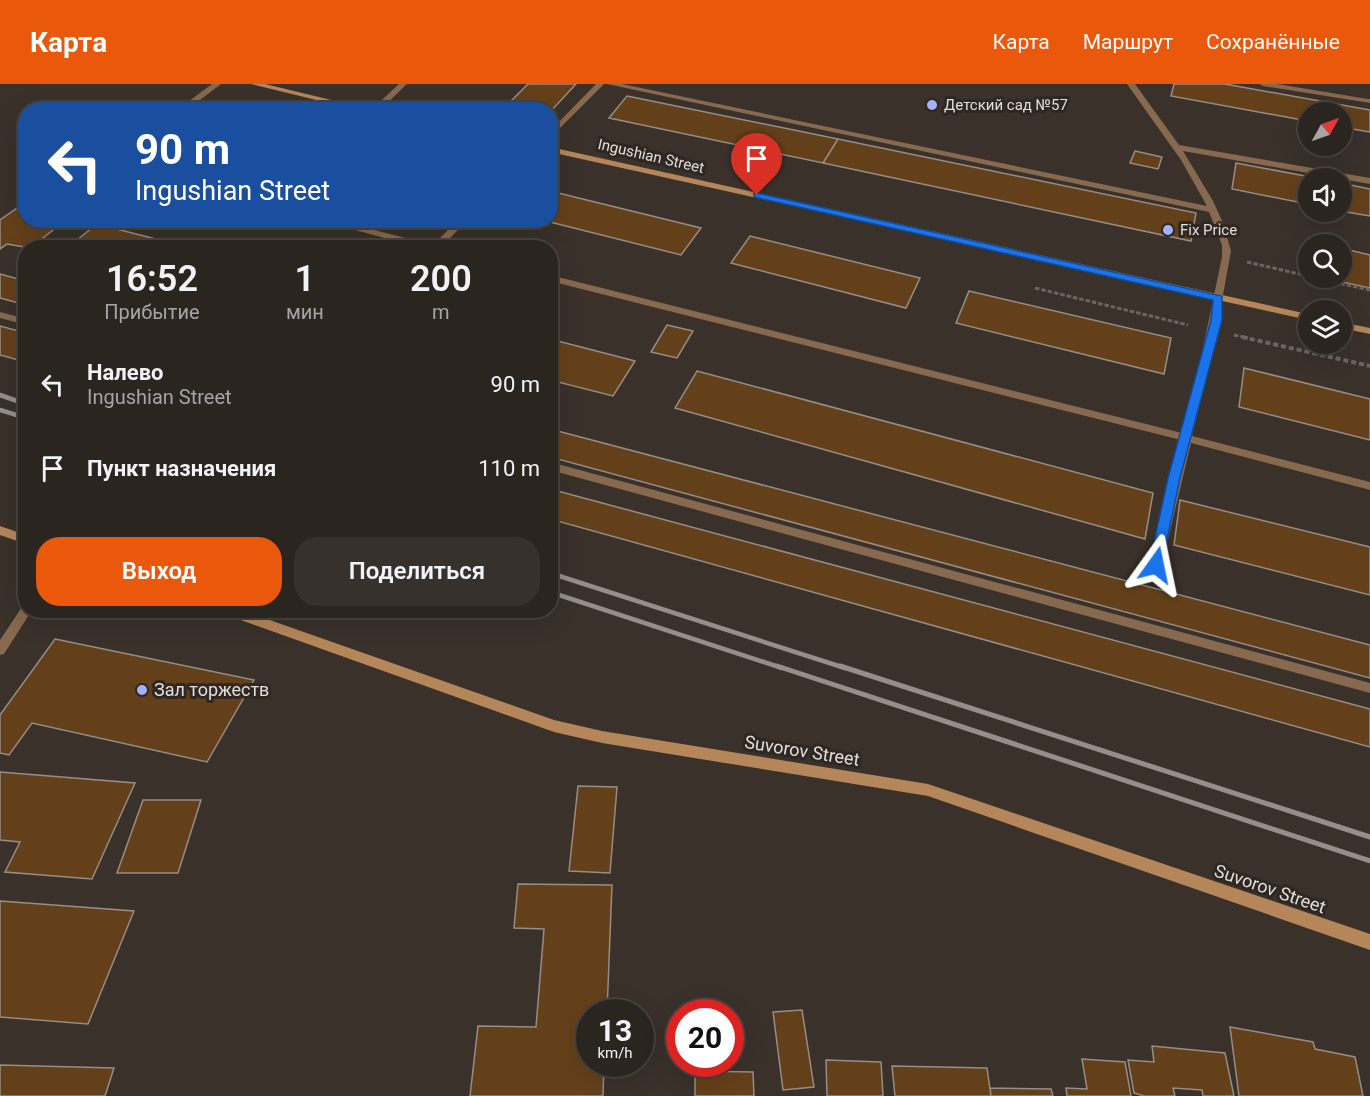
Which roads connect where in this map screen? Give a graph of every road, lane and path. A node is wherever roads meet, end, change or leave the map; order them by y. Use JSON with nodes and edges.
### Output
{"nodes":[{"id":1,"x":217,"y":84,"type":"edge"},
{"id":2,"x":255,"y":84,"type":"edge"},
{"id":3,"x":403,"y":84,"type":"edge"},
{"id":4,"x":600,"y":84,"type":"edge"},
{"id":5,"x":611,"y":84,"type":"edge"},
{"id":6,"x":1131,"y":84,"type":"edge"},
{"id":7,"x":1263,"y":84,"type":"edge"},
{"id":8,"x":1368,"y":101,"type":"dead end"},
{"id":9,"x":192,"y":102,"type":"edge"},
{"id":10,"x":334,"y":102,"type":"edge"},
{"id":11,"x":384,"y":102,"type":"edge"},
{"id":12,"x":558,"y":128,"type":"edge"},
{"id":13,"x":1176,"y":147,"type":"junction"},
{"id":14,"x":558,"y":151,"type":"edge"},
{"id":15,"x":1370,"y":181,"type":"edge"},
{"id":16,"x":1212,"y":210,"type":"junction"},
{"id":17,"x":355,"y":228,"type":"edge"},
{"id":18,"x":455,"y":228,"type":"edge"},
{"id":19,"x":402,"y":240,"type":"edge"},
{"id":20,"x":442,"y":240,"type":"edge"},
{"id":21,"x":1226,"y":257,"type":"junction"},
{"id":22,"x":1298,"y":274,"type":"edge"},
{"id":23,"x":558,"y":280,"type":"edge"},
{"id":24,"x":1352,"y":286,"type":"edge"},
{"id":25,"x":1370,"y":290,"type":"edge"},
{"id":26,"x":1218,"y":298,"type":"junction"},
{"id":27,"x":0,"y":315,"type":"edge"},
{"id":28,"x":1298,"y":316,"type":"edge"},
{"id":29,"x":18,"y":320,"type":"edge"},
{"id":30,"x":1352,"y":327,"type":"edge"},
{"id":31,"x":1370,"y":331,"type":"edge"},
{"id":32,"x":1185,"y":436,"type":"junction"},
{"id":33,"x":558,"y":468,"type":"edge"},
{"id":34,"x":1370,"y":486,"type":"edge"},
{"id":35,"x":0,"y":530,"type":"edge"},
{"id":36,"x":18,"y":537,"type":"edge"},
{"id":37,"x":1156,"y":565,"type":"dead end"},
{"id":38,"x":21,"y":618,"type":"edge"},
{"id":39,"x":248,"y":618,"type":"edge"},
{"id":40,"x":0,"y":650,"type":"edge"},
{"id":41,"x":1370,"y":688,"type":"edge"},
{"id":42,"x":1370,"y":942,"type":"edge"}],
"edges":[{"from":1,"to":9,"type":"street"},
{"from":2,"to":10,"type":"street"},
{"from":3,"to":11,"type":"street"},
{"from":4,"to":12,"type":"street"},
{"from":5,"to":16,"type":"street"},
{"from":6,"to":13,"type":"street"},
{"from":7,"to":8,"type":"street"},
{"from":13,"to":15,"type":"street"},
{"from":13,"to":16,"type":"street"},
{"from":14,"to":26,"type":"street","name":"Ingushian Street"},
{"from":16,"to":21,"type":"street"},
{"from":17,"to":19,"type":"street"},
{"from":18,"to":20,"type":"street"},
{"from":21,"to":22,"type":"path"},
{"from":21,"to":26,"type":"street"},
{"from":23,"to":32,"type":"street"},
{"from":24,"to":25,"type":"path"},
{"from":26,"to":28,"type":"street","name":"Ingushian Street"},
{"from":26,"to":32,"type":"street"},
{"from":27,"to":29,"type":"street"},
{"from":30,"to":31,"type":"street"},
{"from":32,"to":34,"type":"street"},
{"from":32,"to":37,"type":"street"},
{"from":33,"to":41,"type":"street"},
{"from":35,"to":36,"type":"street"},
{"from":38,"to":40,"type":"street"},
{"from":39,"to":42,"type":"street","name":"Suvorov Street"}]}
